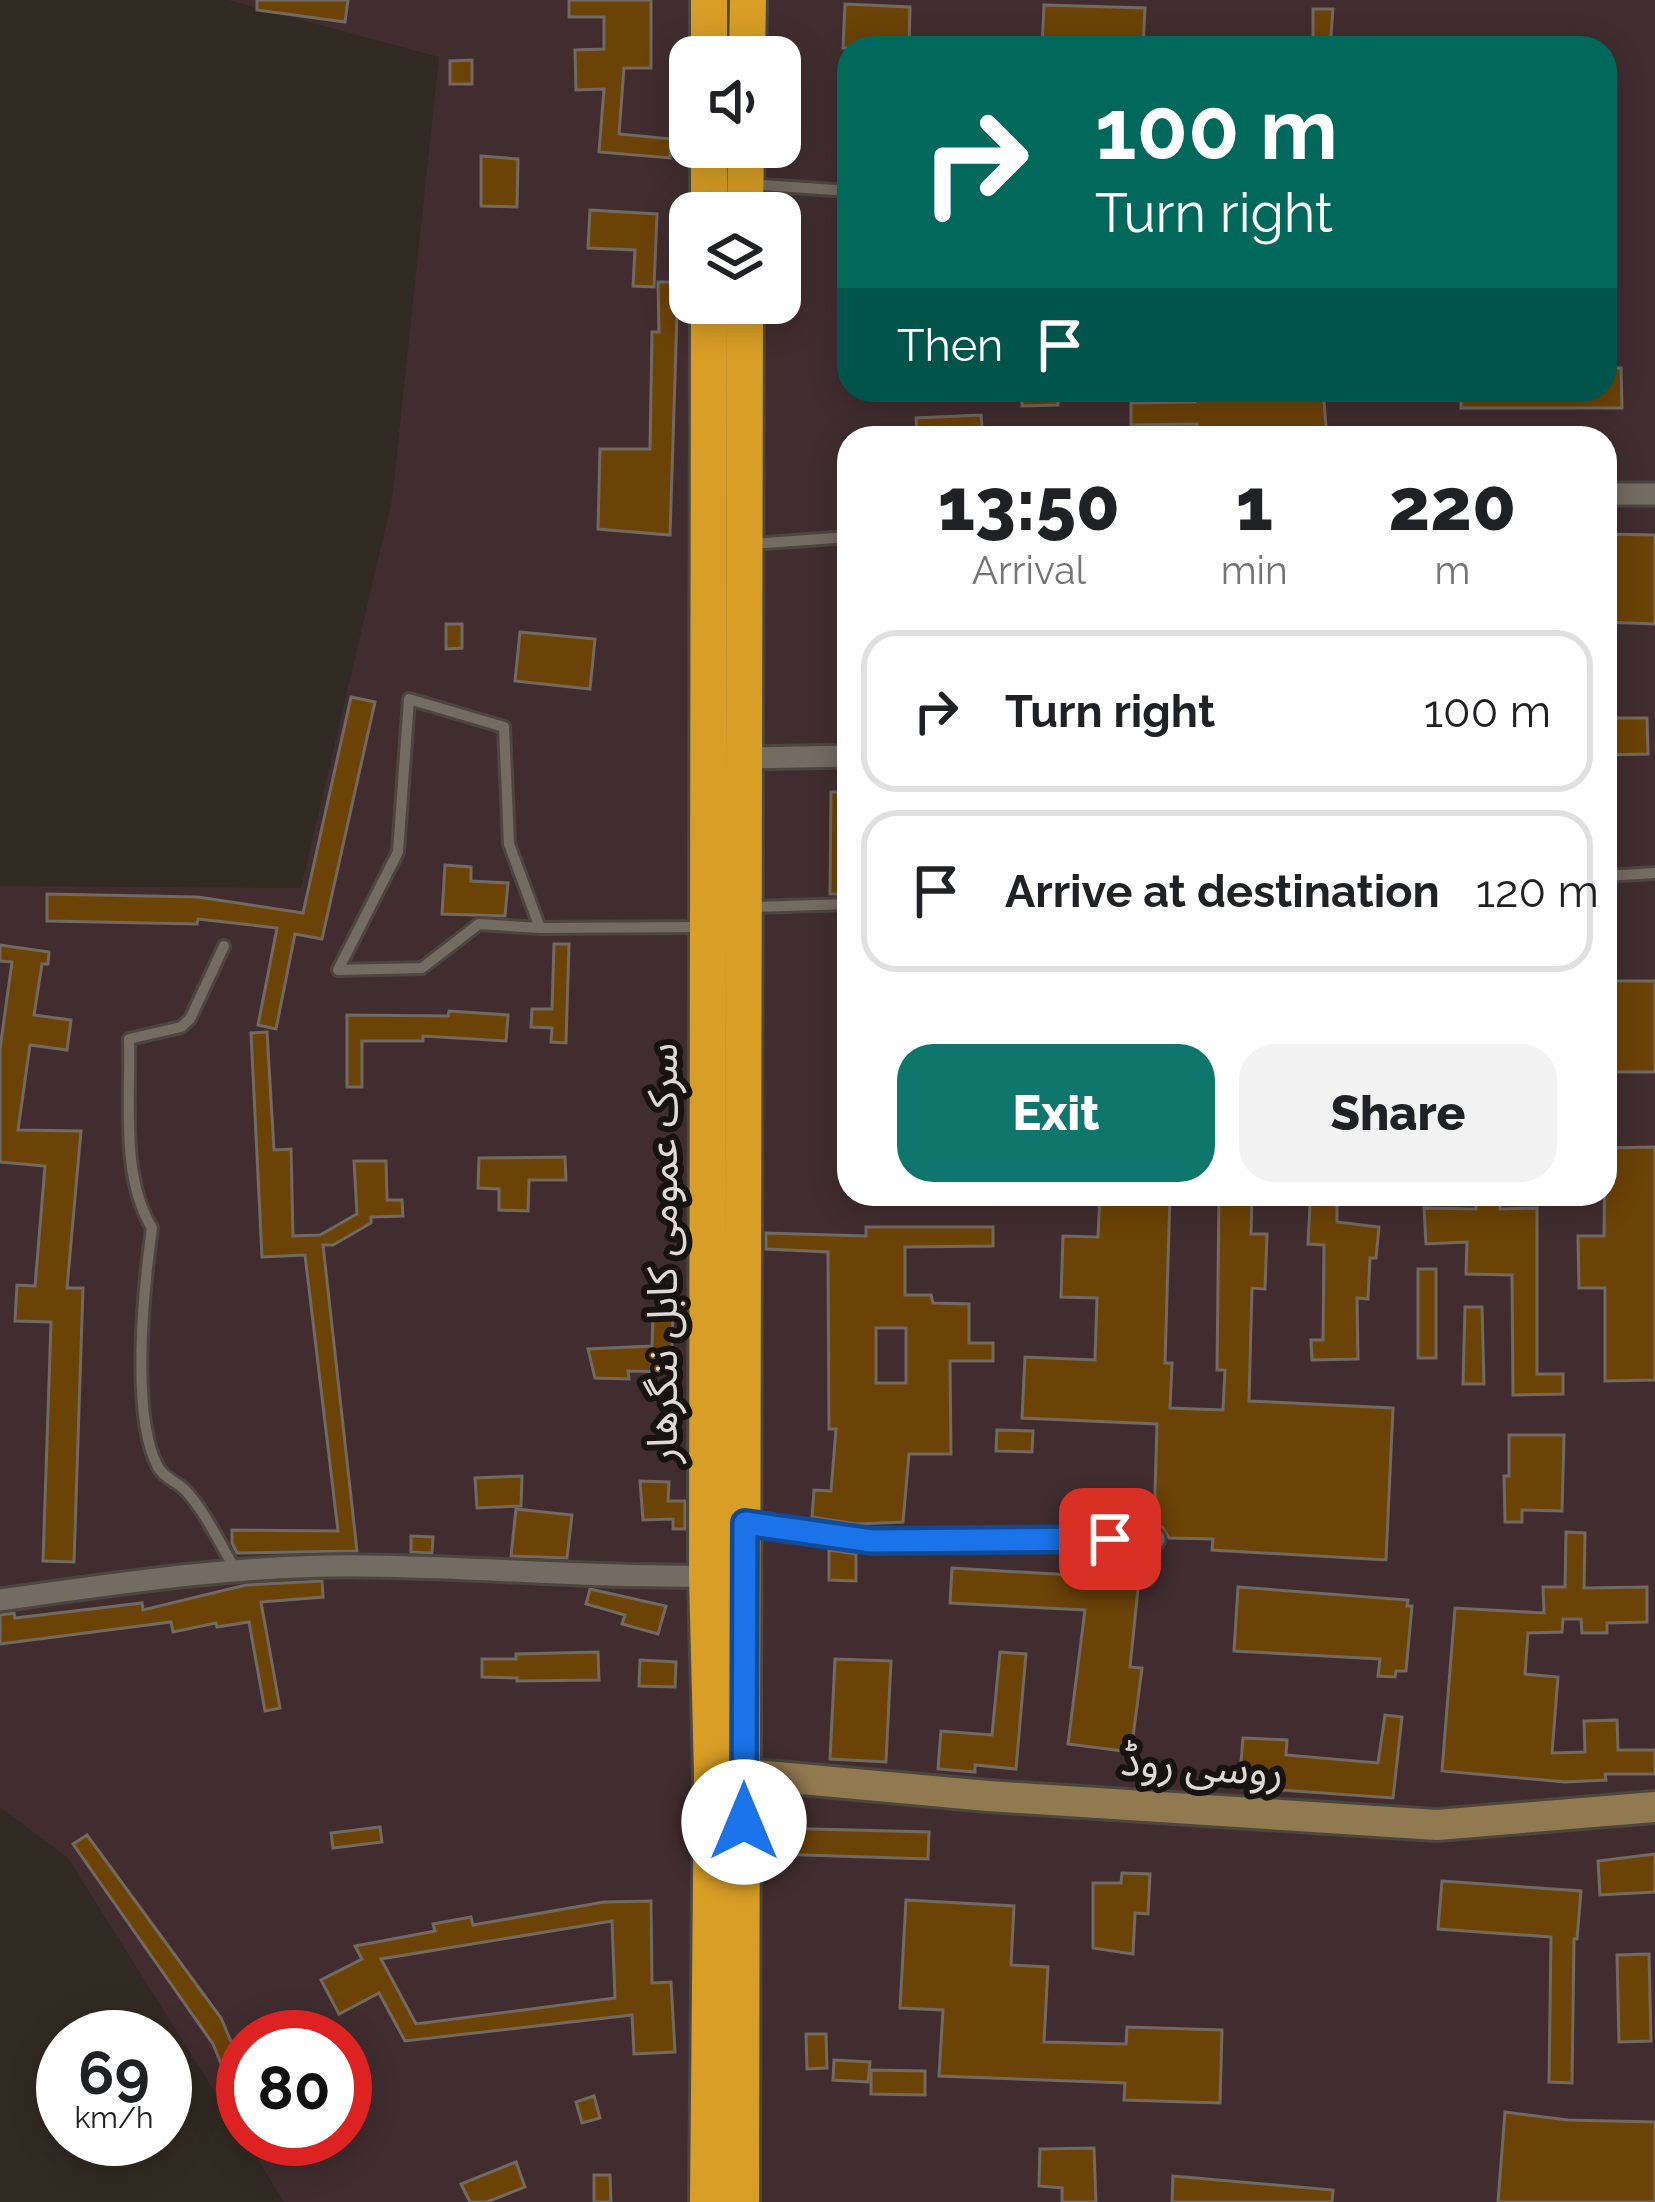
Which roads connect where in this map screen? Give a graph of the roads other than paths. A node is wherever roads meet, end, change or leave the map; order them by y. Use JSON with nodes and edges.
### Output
{"nodes":[{"id":1,"x":709,"y":0,"type":"edge"},
{"id":2,"x":748,"y":0,"type":"edge"},
{"id":3,"x":709,"y":36,"type":"edge"},
{"id":4,"x":747,"y":36,"type":"edge"},
{"id":5,"x":746,"y":181,"type":"edge"},
{"id":6,"x":837,"y":190,"type":"edge"},
{"id":7,"x":710,"y":324,"type":"edge"},
{"id":8,"x":745,"y":324,"type":"edge"},
{"id":9,"x":1617,"y":494,"type":"edge"},
{"id":10,"x":1655,"y":494,"type":"edge"},
{"id":11,"x":837,"y":538,"type":"edge"},
{"id":12,"x":743,"y":544,"type":"junction"},
{"id":13,"x":837,"y":756,"type":"edge"},
{"id":14,"x":743,"y":758,"type":"junction"},
{"id":15,"x":1655,"y":873,"type":"edge"},
{"id":16,"x":1617,"y":875,"type":"edge"},
{"id":17,"x":837,"y":904,"type":"edge"},
{"id":18,"x":741,"y":907,"type":"junction"},
{"id":19,"x":707,"y":927,"type":"junction"},
{"id":20,"x":540,"y":928,"type":"junction"},
{"id":21,"x":224,"y":946,"type":"dead end"},
{"id":22,"x":725,"y":1064,"type":"junction"},
{"id":23,"x":745,"y":1523,"type":"junction"},
{"id":24,"x":1154,"y":1539,"type":"dead end"},
{"id":25,"x":237,"y":1572,"type":"junction"},
{"id":26,"x":707,"y":1576,"type":"junction"},
{"id":27,"x":0,"y":1600,"type":"edge"},
{"id":28,"x":745,"y":1774,"type":"junction"},
{"id":29,"x":1655,"y":1808,"type":"edge"},
{"id":30,"x":708,"y":2202,"type":"edge"},
{"id":31,"x":741,"y":2202,"type":"edge"}],
"edges":[{"from":1,"to":3,"type":"highway"},
{"from":2,"to":4,"type":"highway"},
{"from":5,"to":6,"type":"lane"},
{"from":7,"to":19,"type":"highway","name":"سرک عمومی کابل ننگرهار"},
{"from":8,"to":12,"type":"highway","name":"سرک عمومی کابل ننگرهار"},
{"from":9,"to":10,"type":"street"},
{"from":11,"to":12,"type":"lane"},
{"from":12,"to":14,"type":"highway","name":"سرک عمومی کابل ننگرهار"},
{"from":13,"to":14,"type":"street"},
{"from":14,"to":18,"type":"highway","name":"سرک عمومی کابل ننگرهار"},
{"from":15,"to":16,"type":"lane"},
{"from":17,"to":18,"type":"lane"},
{"from":18,"to":22,"type":"highway","name":"سرک عمومی کابل ننگرهار"},
{"from":19,"to":20,"type":"lane"},
{"from":19,"to":22,"type":"highway","name":"سرک عمومی کابل ننگرهار"},
{"from":20,"to":20,"type":"lane"},
{"from":21,"to":25,"type":"lane"},
{"from":22,"to":23,"type":"highway","name":"سرک عمومی کابل ننگرهار"},
{"from":22,"to":26,"type":"highway","name":"سرک عمومی کابل ننگرهار"},
{"from":23,"to":24,"type":"street"},
{"from":23,"to":28,"type":"highway","name":"سرک عمومی کابل ننگرهار"},
{"from":25,"to":26,"type":"street"},
{"from":25,"to":27,"type":"street"},
{"from":26,"to":30,"type":"highway","name":"سرک عمومی کابل ننگرهار"},
{"from":28,"to":29,"type":"main road","name":"روسی روڈ"},
{"from":28,"to":31,"type":"highway","name":"سرک عمومی کابل ننگرهار"}]}
